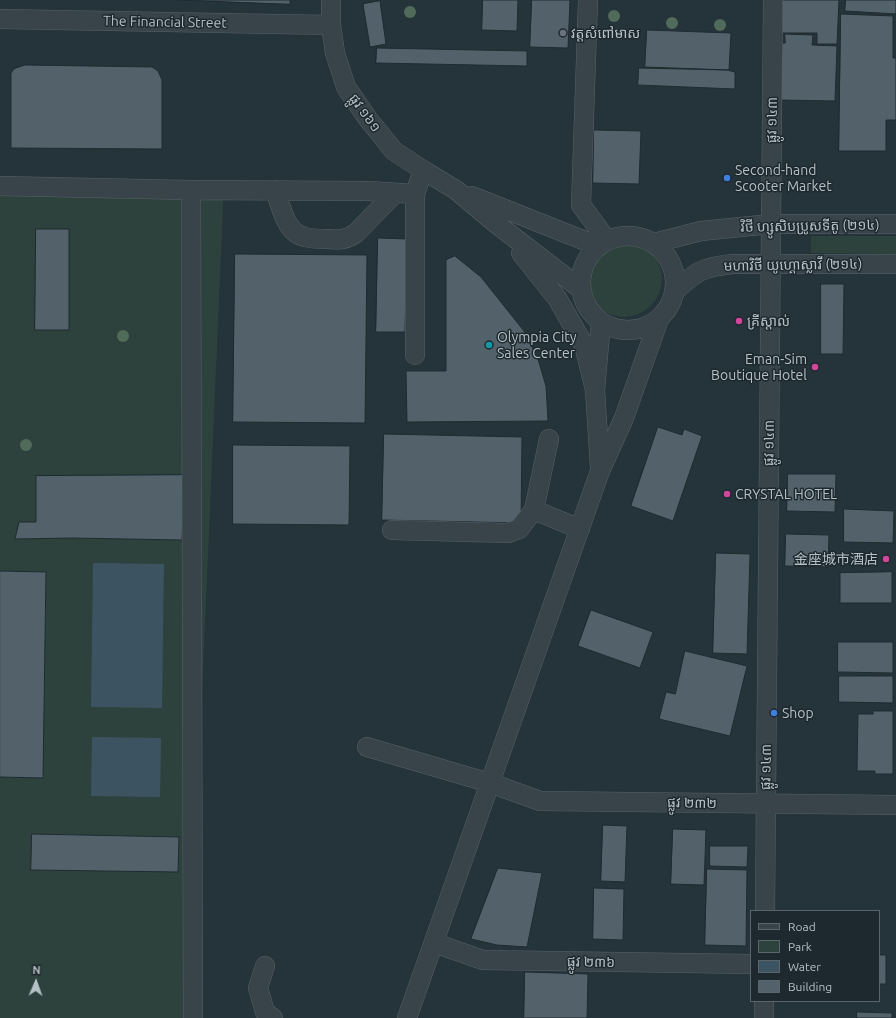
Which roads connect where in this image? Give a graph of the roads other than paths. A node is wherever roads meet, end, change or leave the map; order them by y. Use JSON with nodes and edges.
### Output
{"nodes":[{"id":1,"x":332,"y":0,"type":"edge"},
{"id":2,"x":588,"y":0,"type":"edge"},
{"id":3,"x":773,"y":0,"type":"edge"},
{"id":4,"x":0,"y":19,"type":"edge"},
{"id":5,"x":331,"y":25,"type":"junction"},
{"id":6,"x":423,"y":170,"type":"junction"},
{"id":7,"x":0,"y":186,"type":"edge"},
{"id":8,"x":191,"y":190,"type":"junction"},
{"id":9,"x":275,"y":190,"type":"junction"},
{"id":10,"x":456,"y":190,"type":"junction"},
{"id":11,"x":394,"y":193,"type":"junction"},
{"id":12,"x":415,"y":194,"type":"junction"},
{"id":13,"x":494,"y":222,"type":"junction"},
{"id":14,"x":771,"y":224,"type":"junction"},
{"id":15,"x":896,"y":224,"type":"edge"},
{"id":16,"x":602,"y":243,"type":"junction"},
{"id":17,"x":654,"y":243,"type":"junction"},
{"id":18,"x":771,"y":263,"type":"junction"},
{"id":19,"x":896,"y":264,"type":"edge"},
{"id":20,"x":581,"y":289,"type":"junction"},
{"id":21,"x":675,"y":291,"type":"junction"},
{"id":22,"x":659,"y":319,"type":"junction"},
{"id":23,"x":601,"y":322,"type":"junction"},
{"id":24,"x":415,"y":355,"type":"dead end"},
{"id":25,"x":595,"y":390,"type":"junction"},
{"id":26,"x":549,"y":439,"type":"dead end"},
{"id":27,"x":600,"y":471,"type":"junction"},
{"id":28,"x":534,"y":510,"type":"junction"},
{"id":29,"x":580,"y":529,"type":"junction"},
{"id":30,"x":392,"y":530,"type":"dead end"},
{"id":31,"x":367,"y":747,"type":"dead end"},
{"id":32,"x":490,"y":783,"type":"junction"},
{"id":33,"x":766,"y":804,"type":"junction"},
{"id":34,"x":896,"y":805,"type":"edge"},
{"id":35,"x":765,"y":910,"type":"edge"},
{"id":36,"x":434,"y":943,"type":"junction"},
{"id":37,"x":750,"y":964,"type":"edge"},
{"id":38,"x":265,"y":966,"type":"dead end"},
{"id":39,"x":764,"y":1002,"type":"edge"},
{"id":40,"x":193,"y":1018,"type":"edge"},
{"id":41,"x":273,"y":1018,"type":"edge"},
{"id":42,"x":407,"y":1018,"type":"edge"},
{"id":43,"x":764,"y":1018,"type":"edge"}],
"edges":[{"from":1,"to":5,"type":"street","name":"ផ្លូវ ១៦១"},
{"from":2,"to":16,"type":"street"},
{"from":3,"to":14,"type":"street","name":"ផ្លូវ ១៤៣"},
{"from":4,"to":5,"type":"street","name":"The Financial Street"},
{"from":5,"to":6,"type":"street","name":"ផ្លូវ ១៦១"},
{"from":6,"to":10,"type":"street","name":"ផ្លូវ ១៦១"},
{"from":6,"to":12,"type":"street"},
{"from":7,"to":8,"type":"street"},
{"from":8,"to":9,"type":"street"},
{"from":8,"to":40,"type":"street"},
{"from":9,"to":11,"type":"street"},
{"from":9,"to":11,"type":"street"},
{"from":10,"to":13,"type":"street","name":"ផ្លូវ ១៦១"},
{"from":10,"to":16,"type":"street","name":"ផ្លូវ ១៦១"},
{"from":11,"to":12,"type":"street"},
{"from":12,"to":24,"type":"street"},
{"from":13,"to":20,"type":"street","name":"ផ្លូវ ១៦១"},
{"from":13,"to":25,"type":"street"},
{"from":14,"to":15,"type":"street","name":"វិថី ហ្សូសិបប្រូសទីតូ (២១៤)"},
{"from":14,"to":17,"type":"street","name":"វិថី ហ្សូសិបប្រូសទីតូ (២១៤)"},
{"from":14,"to":18,"type":"street","name":"ផ្លូវ ១៤៣"},
{"from":16,"to":17,"type":"street"},
{"from":16,"to":20,"type":"street"},
{"from":17,"to":21,"type":"street"},
{"from":18,"to":19,"type":"street","name":"មហាវិថី យូហ្គោស្លាវី (២១៤)"},
{"from":18,"to":21,"type":"street","name":"មហាវិថី យូហ្គោស្លាវី (២១៤)"},
{"from":18,"to":33,"type":"street","name":"ផ្លូវ ១៤៣"},
{"from":20,"to":23,"type":"street"},
{"from":21,"to":22,"type":"street"},
{"from":22,"to":23,"type":"street"},
{"from":22,"to":27,"type":"street"},
{"from":23,"to":25,"type":"street"},
{"from":25,"to":27,"type":"street"},
{"from":26,"to":28,"type":"street"},
{"from":27,"to":29,"type":"street"},
{"from":28,"to":29,"type":"street"},
{"from":28,"to":30,"type":"street"},
{"from":29,"to":32,"type":"street"},
{"from":31,"to":32,"type":"street","name":"ផ្លូវ ២៣២"},
{"from":32,"to":33,"type":"street","name":"ផ្លូវ ២៣២"},
{"from":32,"to":36,"type":"street"},
{"from":33,"to":34,"type":"street","name":"ផ្លូវ ២៣២"},
{"from":33,"to":35,"type":"street","name":"ផ្លូវ ១៤៣"},
{"from":36,"to":37,"type":"street","name":"ផ្លូវ ២៣៦"},
{"from":36,"to":42,"type":"street"},
{"from":38,"to":41,"type":"street"},
{"from":39,"to":43,"type":"street"}]}
